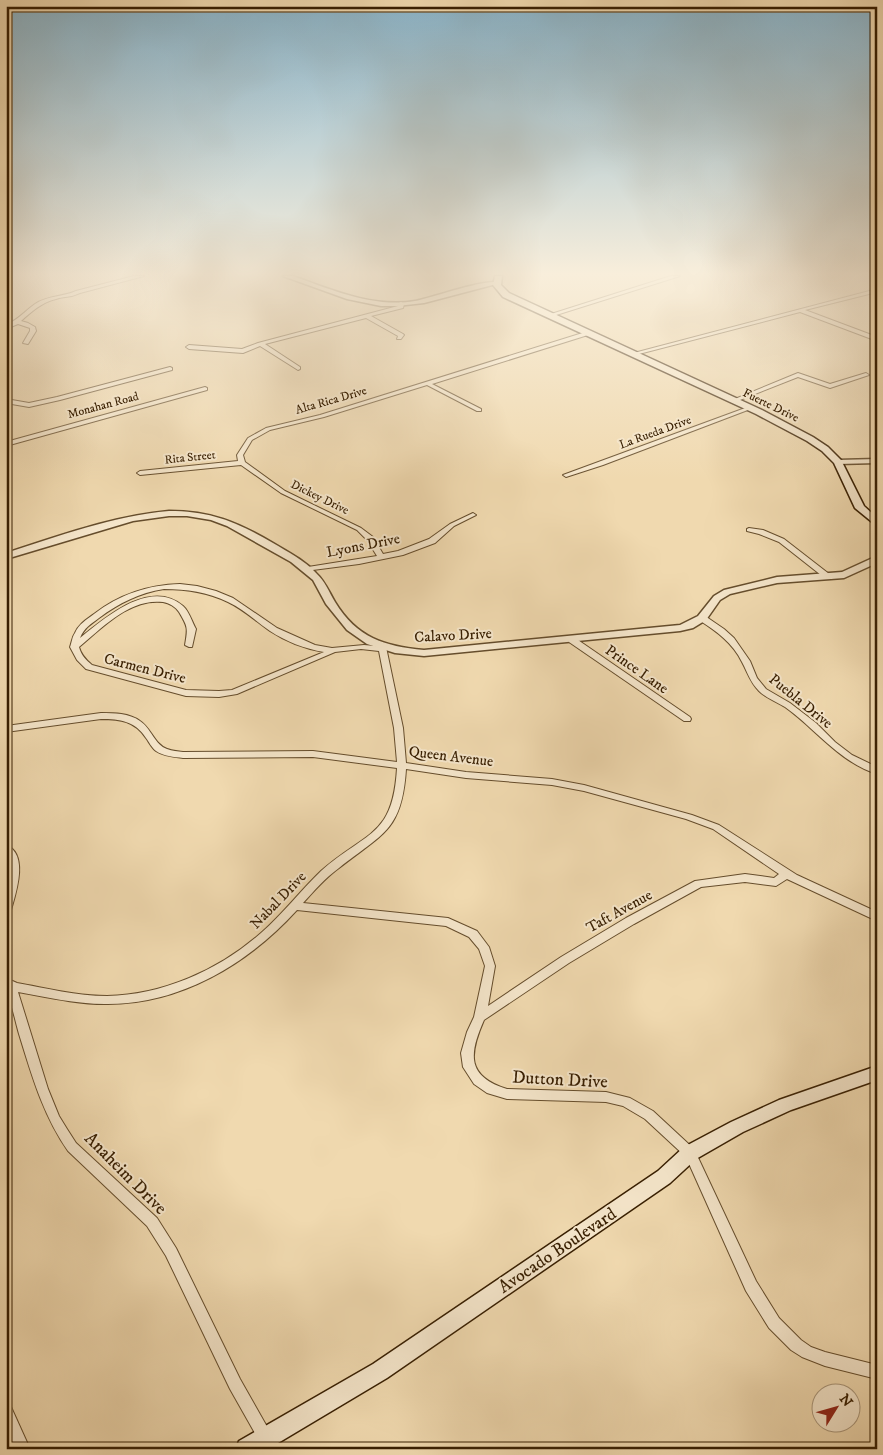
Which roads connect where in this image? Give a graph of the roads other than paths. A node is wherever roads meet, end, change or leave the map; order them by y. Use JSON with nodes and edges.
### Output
{"nodes":[{"id":1,"x":260,"y":344,"type":"joint"},
{"id":2,"x":554,"y":344,"type":"edge"},
{"id":3,"x":612,"y":344,"type":"edge"},
{"id":4,"x":673,"y":344,"type":"edge"},
{"id":5,"x":189,"y":346,"type":"dead end"},
{"id":6,"x":243,"y":351,"type":"joint"},
{"id":7,"x":633,"y":354,"type":"junction"},
{"id":8,"x":298,"y":368,"type":"dead end"},
{"id":9,"x":170,"y":369,"type":"dead end"},
{"id":10,"x":866,"y":376,"type":"dead end"},
{"id":11,"x":427,"y":383,"type":"junction"},
{"id":12,"x":205,"y":389,"type":"dead end"},
{"id":13,"x":733,"y":400,"type":"junction"},
{"id":14,"x":6,"y":401,"type":"edge"},
{"id":15,"x":750,"y":408,"type":"junction"},
{"id":16,"x":479,"y":410,"type":"dead end"},
{"id":17,"x":6,"y":444,"type":"edge"},
{"id":18,"x":877,"y":461,"type":"edge"},
{"id":19,"x":838,"y":462,"type":"junction"},
{"id":20,"x":242,"y":463,"type":"junction"},
{"id":21,"x":140,"y":473,"type":"dead end"},
{"id":22,"x":566,"y":474,"type":"dead end"},
{"id":23,"x":473,"y":515,"type":"dead end"},
{"id":24,"x":877,"y":524,"type":"edge"},
{"id":25,"x":749,"y":530,"type":"dead end"},
{"id":26,"x":6,"y":556,"type":"edge"},
{"id":27,"x":382,"y":558,"type":"junction"},
{"id":28,"x":877,"y":559,"type":"edge"},
{"id":29,"x":308,"y":569,"type":"junction"},
{"id":30,"x":829,"y":577,"type":"junction"},
{"id":31,"x":702,"y":618,"type":"junction"},
{"id":32,"x":572,"y":640,"type":"junction"},
{"id":33,"x":189,"y":645,"type":"dead end"},
{"id":34,"x":74,"y":647,"type":"junction"},
{"id":35,"x":383,"y":648,"type":"junction"},
{"id":36,"x":332,"y":652,"type":"junction"},
{"id":37,"x":687,"y":720,"type":"dead end"},
{"id":38,"x":6,"y":729,"type":"edge"},
{"id":39,"x":402,"y":765,"type":"junction"},
{"id":40,"x":877,"y":771,"type":"edge"},
{"id":41,"x":6,"y":848,"type":"edge"},
{"id":42,"x":786,"y":874,"type":"junction"},
{"id":43,"x":293,"y":906,"type":"junction"},
{"id":44,"x":6,"y":910,"type":"edge"},
{"id":45,"x":877,"y":916,"type":"edge"},
{"id":46,"x":7,"y":984,"type":"edge"},
{"id":47,"x":480,"y":1017,"type":"junction"},
{"id":48,"x":877,"y":1074,"type":"edge"},
{"id":49,"x":690,"y":1153,"type":"junction"},
{"id":50,"x":877,"y":1372,"type":"edge"},
{"id":51,"x":6,"y":1412,"type":"edge"},
{"id":52,"x":265,"y":1438,"type":"junction"},
{"id":53,"x":23,"y":1449,"type":"edge"},
{"id":54,"x":247,"y":1449,"type":"edge"}],
"edges":[{"from":1,"to":6,"type":"street"},
{"from":1,"to":8,"type":"street"},
{"from":2,"to":11,"type":"street","name":"Alta Rica Drive"},
{"from":3,"to":7,"type":"main road","name":"Fuerte Drive"},
{"from":4,"to":7,"type":"street"},
{"from":5,"to":6,"type":"street"},
{"from":7,"to":13,"type":"main road","name":"Fuerte Drive"},
{"from":9,"to":14,"type":"street"},
{"from":10,"to":13,"type":"street"},
{"from":11,"to":16,"type":"street"},
{"from":11,"to":20,"type":"street","name":"Alta Rica Drive"},
{"from":12,"to":17,"type":"street","name":"Monahan Road"},
{"from":13,"to":15,"type":"main road","name":"Fuerte Drive"},
{"from":15,"to":19,"type":"main road","name":"Fuerte Drive"},
{"from":15,"to":22,"type":"street","name":"La Rueda Drive"},
{"from":18,"to":19,"type":"street"},
{"from":19,"to":24,"type":"main road","name":"Fuerte Drive"},
{"from":20,"to":21,"type":"street","name":"Rita Street"},
{"from":20,"to":27,"type":"street","name":"Dickey Drive"},
{"from":23,"to":27,"type":"street","name":"Lyons Drive"},
{"from":25,"to":30,"type":"street"},
{"from":26,"to":29,"type":"street","name":"Calavo Drive"},
{"from":27,"to":29,"type":"street","name":"Lyons Drive"},
{"from":28,"to":30,"type":"street","name":"Calavo Drive"},
{"from":29,"to":35,"type":"street","name":"Calavo Drive"},
{"from":30,"to":31,"type":"street","name":"Calavo Drive"},
{"from":31,"to":32,"type":"street","name":"Calavo Drive"},
{"from":31,"to":40,"type":"street","name":"Puebla Drive"},
{"from":32,"to":35,"type":"street","name":"Calavo Drive"},
{"from":32,"to":37,"type":"street","name":"Prince Lane"},
{"from":33,"to":34,"type":"street"},
{"from":34,"to":36,"type":"street","name":"Carmen Drive"},
{"from":34,"to":36,"type":"street","name":"Carmen Drive"},
{"from":35,"to":36,"type":"street","name":"Carmen Drive"},
{"from":35,"to":39,"type":"street","name":"Nabal Drive"},
{"from":38,"to":39,"type":"street","name":"Queen Avenue"},
{"from":39,"to":42,"type":"street","name":"Queen Avenue"},
{"from":39,"to":43,"type":"street","name":"Nabal Drive"},
{"from":41,"to":44,"type":"street"},
{"from":42,"to":45,"type":"street","name":"Queen Avenue"},
{"from":42,"to":47,"type":"street","name":"Taft Avenue"},
{"from":43,"to":46,"type":"street","name":"Nabal Drive"},
{"from":43,"to":47,"type":"street","name":"Dutton Drive"},
{"from":46,"to":52,"type":"street","name":"Anaheim Drive"},
{"from":47,"to":49,"type":"street","name":"Dutton Drive"},
{"from":48,"to":49,"type":"main road","name":"Avocado Boulevard"},
{"from":49,"to":50,"type":"street","name":"Dutton Drive"},
{"from":49,"to":52,"type":"main road","name":"Avocado Boulevard"},
{"from":51,"to":53,"type":"street"},
{"from":52,"to":54,"type":"main road","name":"Avocado Boulevard"}]}
